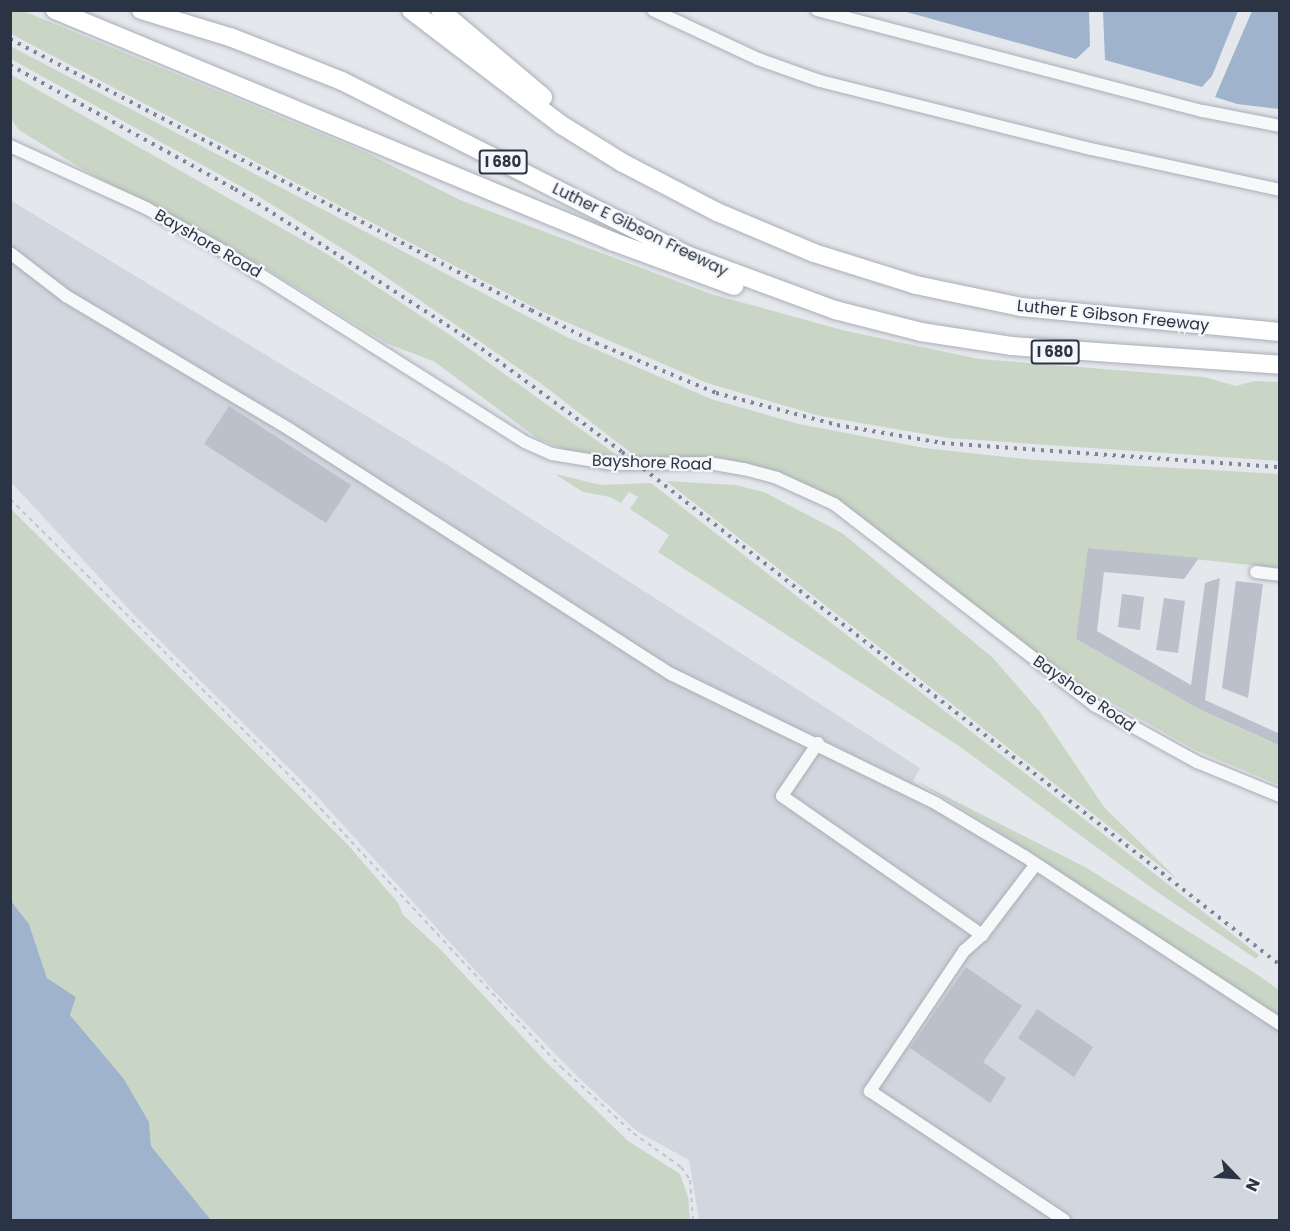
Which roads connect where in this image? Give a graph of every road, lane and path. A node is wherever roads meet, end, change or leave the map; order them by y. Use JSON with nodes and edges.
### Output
{"nodes":[{"id":1,"x":55,"y":10,"type":"edge"},
{"id":2,"x":141,"y":10,"type":"edge"},
{"id":3,"x":411,"y":10,"type":"edge"},
{"id":4,"x":440,"y":10,"type":"edge"},
{"id":5,"x":653,"y":10,"type":"edge"},
{"id":6,"x":817,"y":10,"type":"edge"},
{"id":7,"x":1280,"y":126,"type":"edge"},
{"id":8,"x":10,"y":146,"type":"edge"},
{"id":9,"x":622,"y":163,"type":"junction"},
{"id":10,"x":1280,"y":190,"type":"edge"},
{"id":11,"x":10,"y":253,"type":"edge"},
{"id":12,"x":834,"y":310,"type":"junction"},
{"id":13,"x":1280,"y":332,"type":"edge"},
{"id":14,"x":1280,"y":365,"type":"edge"},
{"id":15,"x":10,"y":499,"type":"edge"},
{"id":16,"x":1256,"y":572,"type":"dead end"},
{"id":17,"x":1280,"y":575,"type":"edge"},
{"id":18,"x":818,"y":743,"type":"junction"},
{"id":19,"x":1280,"y":796,"type":"edge"},
{"id":20,"x":1036,"y":864,"type":"junction"},
{"id":21,"x":982,"y":935,"type":"junction"},
{"id":22,"x":1280,"y":1024,"type":"edge"},
{"id":23,"x":693,"y":1221,"type":"edge"},
{"id":24,"x":1064,"y":1221,"type":"edge"}],
"edges":[{"from":1,"to":12,"type":"highway"},
{"from":2,"to":12,"type":"highway","name":"Luther E Gibson Freeway","number":"I 680"},
{"from":3,"to":9,"type":"highway","name":"Luther E Gibson Freeway","number":"I 680"},
{"from":4,"to":9,"type":"highway"},
{"from":5,"to":10,"type":"street"},
{"from":6,"to":7,"type":"street"},
{"from":8,"to":19,"type":"street","name":"Bayshore Road"},
{"from":9,"to":13,"type":"highway","name":"Luther E Gibson Freeway","number":"I 680"},
{"from":11,"to":18,"type":"street"},
{"from":12,"to":14,"type":"highway","name":"Luther E Gibson Freeway","number":"I 680"},
{"from":15,"to":23,"type":"path"},
{"from":16,"to":17,"type":"street"},
{"from":18,"to":20,"type":"street"},
{"from":18,"to":21,"type":"street"},
{"from":20,"to":21,"type":"street"},
{"from":20,"to":22,"type":"street"},
{"from":21,"to":24,"type":"street"}]}
